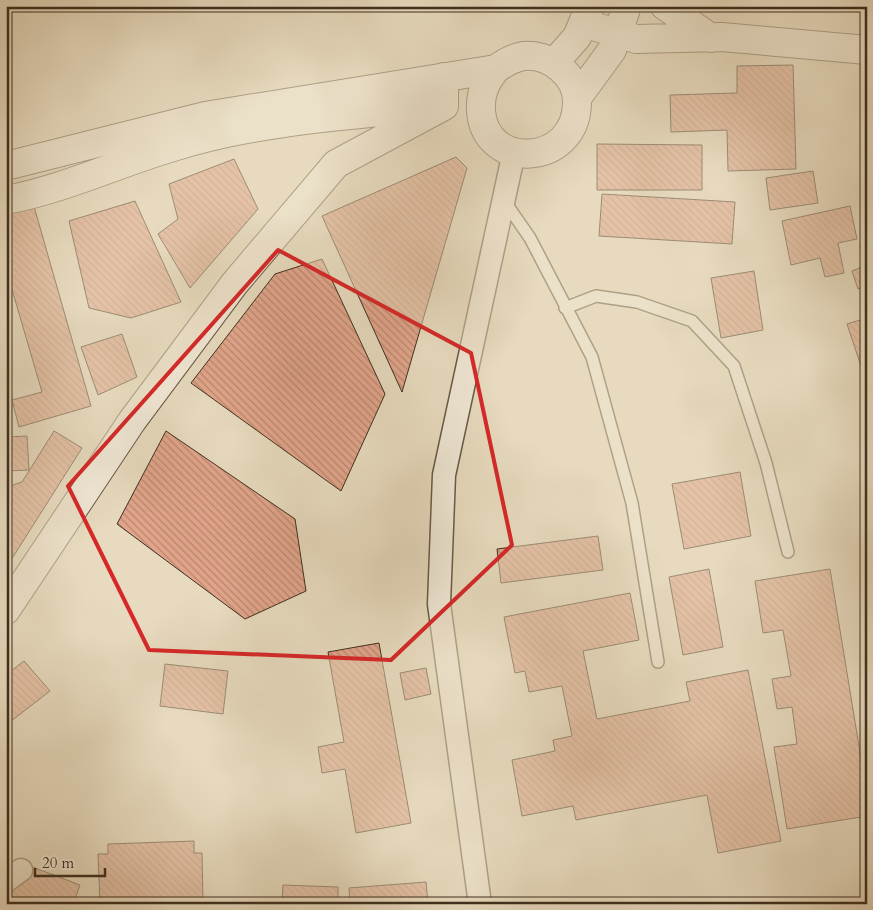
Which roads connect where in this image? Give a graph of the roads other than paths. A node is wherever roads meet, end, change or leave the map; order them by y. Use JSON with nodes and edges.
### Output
{"nodes":[{"id":1,"x":627,"y":6,"type":"edge"},
{"id":2,"x":665,"y":6,"type":"edge"},
{"id":3,"x":586,"y":15,"type":"edge"},
{"id":4,"x":617,"y":34,"type":"junction"},
{"id":5,"x":711,"y":38,"type":"junction"},
{"id":6,"x":867,"y":50,"type":"edge"},
{"id":7,"x":554,"y":63,"type":"junction"},
{"id":8,"x":496,"y":69,"type":"junction"},
{"id":9,"x":444,"y":77,"type":"junction"},
{"id":10,"x":577,"y":98,"type":"junction"},
{"id":11,"x":480,"y":100,"type":"junction"},
{"id":12,"x":444,"y":106,"type":"junction"},
{"id":13,"x":514,"y":152,"type":"junction"},
{"id":14,"x":6,"y":166,"type":"edge"},
{"id":15,"x":6,"y":200,"type":"edge"},
{"id":16,"x":504,"y":200,"type":"junction"},
{"id":17,"x":566,"y":308,"type":"junction"},
{"id":18,"x":788,"y":552,"type":"dead end"},
{"id":19,"x":6,"y":610,"type":"edge"},
{"id":20,"x":658,"y":662,"type":"dead end"},
{"id":21,"x":480,"y":904,"type":"edge"}],
"edges":[{"from":1,"to":4,"type":"street"},
{"from":2,"to":5,"type":"street"},
{"from":3,"to":4,"type":"street"},
{"from":3,"to":7,"type":"street"},
{"from":4,"to":5,"type":"street"},
{"from":4,"to":10,"type":"street"},
{"from":5,"to":6,"type":"street"},
{"from":7,"to":8,"type":"street"},
{"from":7,"to":10,"type":"street"},
{"from":8,"to":9,"type":"street"},
{"from":8,"to":11,"type":"street"},
{"from":9,"to":12,"type":"street"},
{"from":9,"to":14,"type":"street"},
{"from":10,"to":13,"type":"street"},
{"from":11,"to":12,"type":"street"},
{"from":11,"to":13,"type":"street"},
{"from":12,"to":15,"type":"street"},
{"from":12,"to":19,"type":"street"},
{"from":13,"to":16,"type":"street"},
{"from":16,"to":17,"type":"lane"},
{"from":16,"to":21,"type":"street"},
{"from":17,"to":18,"type":"lane"},
{"from":17,"to":20,"type":"lane"}]}
